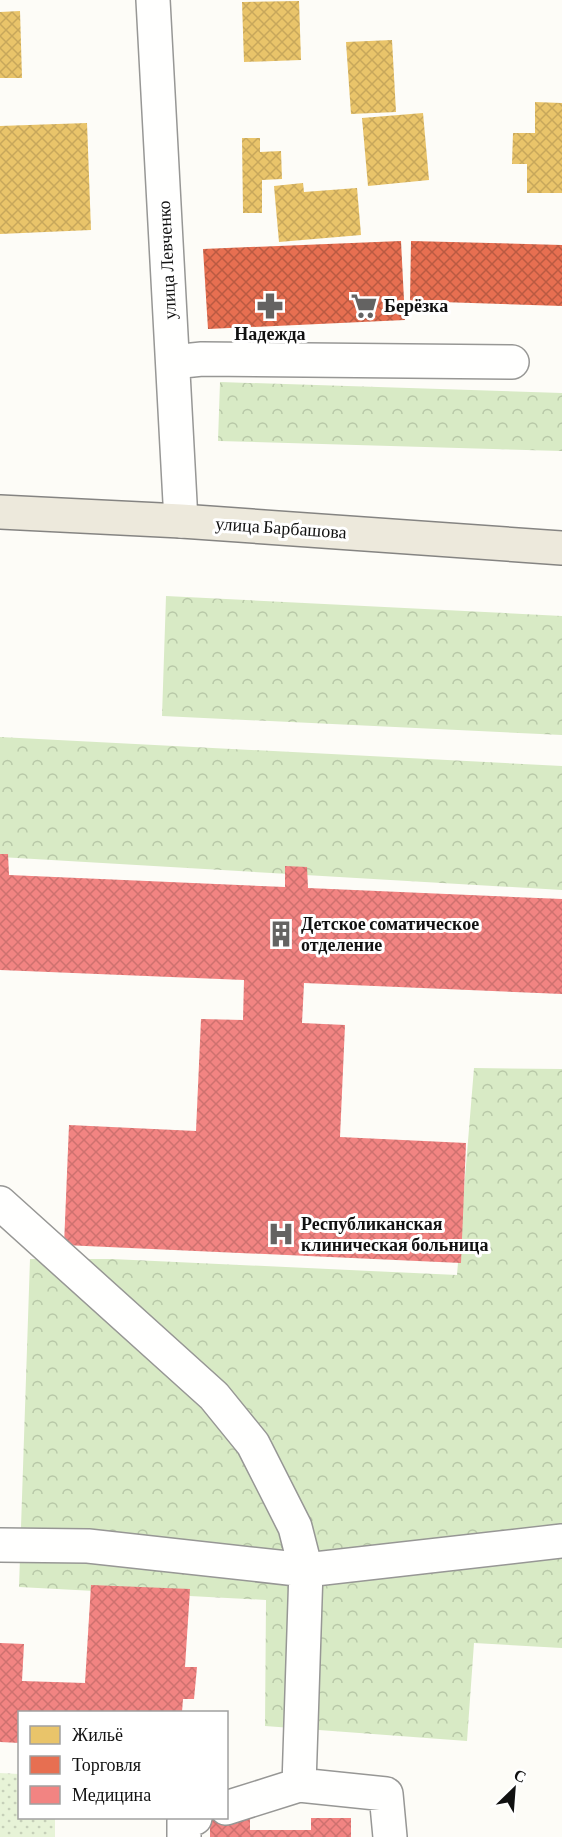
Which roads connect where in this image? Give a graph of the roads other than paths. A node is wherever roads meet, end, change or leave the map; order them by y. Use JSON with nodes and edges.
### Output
{"nodes":[{"id":1,"x":153,"y":0,"type":"edge"},
{"id":2,"x":172,"y":362,"type":"junction"},
{"id":3,"x":512,"y":362,"type":"dead end"},
{"id":4,"x":0,"y":512,"type":"edge"},
{"id":5,"x":181,"y":521,"type":"junction"},
{"id":6,"x":562,"y":548,"type":"edge"},
{"id":7,"x":0,"y":1203,"type":"edge"},
{"id":8,"x":562,"y":1541,"type":"edge"},
{"id":9,"x":0,"y":1545,"type":"edge"},
{"id":10,"x":306,"y":1570,"type":"junction"},
{"id":11,"x":299,"y":1785,"type":"junction"},
{"id":12,"x":228,"y":1807,"type":"edge"},
{"id":13,"x":191,"y":1819,"type":"edge"},
{"id":14,"x":183,"y":1837,"type":"edge"},
{"id":15,"x":390,"y":1837,"type":"edge"}],
"edges":[{"from":1,"to":2,"type":"street","name":"улица Левченко"},
{"from":2,"to":3,"type":"street"},
{"from":2,"to":5,"type":"street","name":"улица Левченко"},
{"from":4,"to":5,"type":"main road","name":"улица Барбашова"},
{"from":5,"to":6,"type":"main road","name":"улица Барбашова"},
{"from":7,"to":10,"type":"street"},
{"from":8,"to":10,"type":"street"},
{"from":9,"to":10,"type":"street"},
{"from":10,"to":11,"type":"street"},
{"from":11,"to":12,"type":"street"},
{"from":11,"to":15,"type":"street"},
{"from":13,"to":14,"type":"street"}]}
